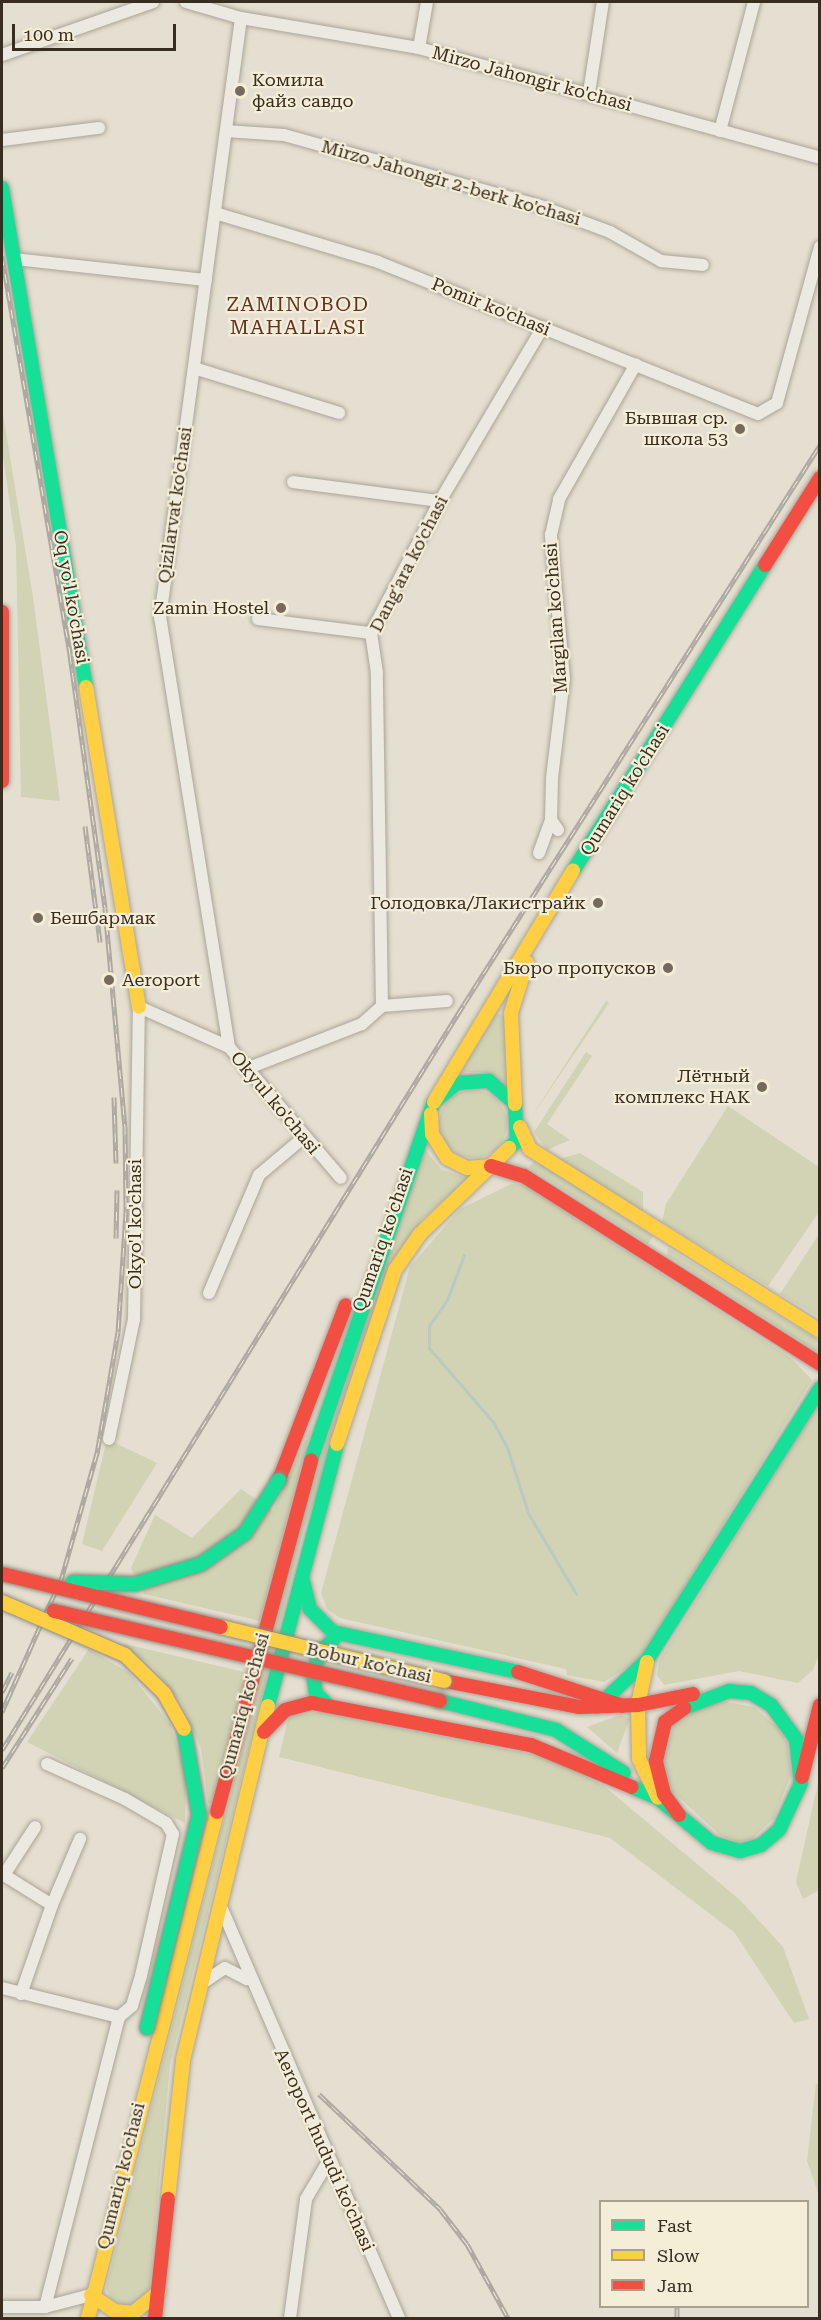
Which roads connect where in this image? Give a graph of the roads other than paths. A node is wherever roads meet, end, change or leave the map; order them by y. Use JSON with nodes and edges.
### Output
{"nodes":[{"id":1,"x":153,"y":2,"type":"edge"},
{"id":2,"x":186,"y":2,"type":"edge"},
{"id":3,"x":427,"y":2,"type":"edge"},
{"id":4,"x":603,"y":2,"type":"edge"},
{"id":5,"x":754,"y":2,"type":"edge"},
{"id":6,"x":241,"y":18,"type":"junction"},
{"id":7,"x":419,"y":48,"type":"junction"},
{"id":8,"x":2,"y":55,"type":"edge"},
{"id":9,"x":589,"y":93,"type":"junction"},
{"id":10,"x":99,"y":128,"type":"dead end"},
{"id":11,"x":720,"y":130,"type":"junction"},
{"id":12,"x":226,"y":131,"type":"junction"},
{"id":13,"x":2,"y":140,"type":"edge"},
{"id":14,"x":819,"y":158,"type":"edge"},
{"id":15,"x":2,"y":188,"type":"edge"},
{"id":16,"x":215,"y":213,"type":"junction"},
{"id":17,"x":819,"y":247,"type":"edge"},
{"id":18,"x":15,"y":259,"type":"junction"},
{"id":19,"x":703,"y":265,"type":"dead end"},
{"id":20,"x":206,"y":280,"type":"junction"},
{"id":21,"x":543,"y":327,"type":"junction"},
{"id":22,"x":636,"y":364,"type":"junction"},
{"id":23,"x":194,"y":368,"type":"junction"},
{"id":24,"x":339,"y":413,"type":"dead end"},
{"id":25,"x":819,"y":478,"type":"edge"},
{"id":26,"x":293,"y":482,"type":"dead end"},
{"id":27,"x":819,"y":496,"type":"edge"},
{"id":28,"x":440,"y":501,"type":"junction"},
{"id":29,"x":2,"y":612,"type":"edge"},
{"id":30,"x":258,"y":619,"type":"dead end"},
{"id":31,"x":371,"y":633,"type":"junction"},
{"id":32,"x":2,"y":781,"type":"edge"},
{"id":33,"x":539,"y":853,"type":"dead end"},
{"id":34,"x":447,"y":1001,"type":"dead end"},
{"id":35,"x":382,"y":1006,"type":"junction"},
{"id":36,"x":139,"y":1007,"type":"junction"},
{"id":37,"x":229,"y":1047,"type":"junction"},
{"id":38,"x":246,"y":1069,"type":"junction"},
{"id":39,"x":433,"y":1103,"type":"junction"},
{"id":40,"x":515,"y":1104,"type":"junction"},
{"id":41,"x":520,"y":1127,"type":"junction"},
{"id":42,"x":303,"y":1138,"type":"junction"},
{"id":43,"x":490,"y":1166,"type":"junction"},
{"id":44,"x":340,"y":1178,"type":"dead end"},
{"id":45,"x":393,"y":1205,"type":"junction"},
{"id":46,"x":665,"y":1234,"type":"junction"},
{"id":47,"x":650,"y":1257,"type":"junction"},
{"id":48,"x":209,"y":1293,"type":"dead end"},
{"id":49,"x":819,"y":1330,"type":"edge"},
{"id":50,"x":819,"y":1364,"type":"edge"},
{"id":51,"x":819,"y":1388,"type":"edge"},
{"id":52,"x":109,"y":1439,"type":"dead end"},
{"id":53,"x":301,"y":1568,"type":"junction"},
{"id":54,"x":2,"y":1574,"type":"edge"},
{"id":55,"x":2,"y":1600,"type":"edge"},
{"id":56,"x":344,"y":1635,"type":"junction"},
{"id":57,"x":647,"y":1660,"type":"junction"},
{"id":58,"x":740,"y":1690,"type":"junction"},
{"id":59,"x":608,"y":1697,"type":"junction"},
{"id":60,"x":328,"y":1705,"type":"junction"},
{"id":61,"x":638,"y":1705,"type":"junction"},
{"id":62,"x":622,"y":1706,"type":"junction"},
{"id":63,"x":819,"y":1706,"type":"edge"},
{"id":64,"x":597,"y":1708,"type":"junction"},
{"id":65,"x":259,"y":1742,"type":"junction"},
{"id":66,"x":47,"y":1764,"type":"dead end"},
{"id":67,"x":799,"y":1788,"type":"junction"},
{"id":68,"x":658,"y":1798,"type":"junction"},
{"id":69,"x":679,"y":1815,"type":"junction"},
{"id":70,"x":35,"y":1827,"type":"dead end"},
{"id":71,"x":80,"y":1839,"type":"dead end"},
{"id":72,"x":220,"y":1899,"type":"junction"},
{"id":73,"x":52,"y":1905,"type":"junction"},
{"id":74,"x":249,"y":1982,"type":"junction"},
{"id":75,"x":2,"y":1988,"type":"edge"},
{"id":76,"x":197,"y":1991,"type":"junction"},
{"id":77,"x":21,"y":1994,"type":"junction"},
{"id":78,"x":119,"y":2017,"type":"junction"},
{"id":79,"x":329,"y":2160,"type":"junction"},
{"id":80,"x":114,"y":2202,"type":"junction"},
{"id":81,"x":51,"y":2284,"type":"junction"},
{"id":82,"x":160,"y":2291,"type":"junction"},
{"id":83,"x":92,"y":2295,"type":"junction"},
{"id":84,"x":58,"y":2302,"type":"junction"},
{"id":85,"x":2,"y":2307,"type":"edge"},
{"id":86,"x":45,"y":2307,"type":"junction"},
{"id":87,"x":88,"y":2319,"type":"edge"},
{"id":88,"x":155,"y":2319,"type":"edge"},
{"id":89,"x":290,"y":2319,"type":"edge"},
{"id":90,"x":399,"y":2319,"type":"edge"}],
"edges":[{"from":1,"to":8,"type":"street"},
{"from":2,"to":6,"type":"street"},
{"from":3,"to":7,"type":"street"},
{"from":4,"to":9,"type":"street"},
{"from":5,"to":11,"type":"street"},
{"from":6,"to":7,"type":"street","name":"Mirzo Jahongir ko'chasi"},
{"from":6,"to":12,"type":"street","name":"Qizilarvat ko'chasi"},
{"from":7,"to":9,"type":"street","name":"Mirzo Jahongir ko'chasi"},
{"from":9,"to":11,"type":"street","name":"Mirzo Jahongir ko'chasi"},
{"from":10,"to":13,"type":"street"},
{"from":11,"to":14,"type":"street","name":"Mirzo Jahongir ko'chasi"},
{"from":12,"to":16,"type":"street","name":"Qizilarvat ko'chasi"},
{"from":12,"to":19,"type":"street","name":"Mirzo Jahongir 2-berk ko'chasi"},
{"from":15,"to":18,"type":"main road","name":"Oq yo'l ko'chasi"},
{"from":16,"to":20,"type":"street","name":"Qizilarvat ko'chasi"},
{"from":16,"to":21,"type":"street","name":"Pomir ko'chasi"},
{"from":17,"to":22,"type":"street","name":"Pomir ko'chasi"},
{"from":18,"to":20,"type":"street"},
{"from":18,"to":36,"type":"main road","name":"Oq yo'l ko'chasi"},
{"from":20,"to":23,"type":"street","name":"Qizilarvat ko'chasi"},
{"from":21,"to":22,"type":"street","name":"Pomir ko'chasi"},
{"from":21,"to":28,"type":"street","name":"Dang'ara ko'chasi"},
{"from":22,"to":33,"type":"street","name":"Margilan ko'chasi"},
{"from":23,"to":24,"type":"street"},
{"from":23,"to":37,"type":"street","name":"Qizilarvat ko'chasi"},
{"from":25,"to":39,"type":"main road","name":"Qumariq ko'chasi"},
{"from":26,"to":28,"type":"street"},
{"from":27,"to":40,"type":"main road","name":"Qumariq ko'chasi"},
{"from":28,"to":31,"type":"street","name":"Dang'ara ko'chasi"},
{"from":29,"to":32,"type":"main road"},
{"from":30,"to":31,"type":"street"},
{"from":31,"to":35,"type":"street","name":"Dang'ara ko'chasi"},
{"from":34,"to":35,"type":"street"},
{"from":35,"to":38,"type":"street"},
{"from":36,"to":37,"type":"street","name":"Okyul ko'chasi"},
{"from":36,"to":52,"type":"street","name":"Okyo'l ko'chasi"},
{"from":37,"to":38,"type":"street","name":"Okyul ko'chasi"},
{"from":38,"to":42,"type":"street","name":"Okyul ko'chasi"},
{"from":39,"to":40,"type":"main road"},
{"from":39,"to":43,"type":"main road","name":"Qumariq ko'chasi"},
{"from":39,"to":45,"type":"main road","name":"Qumariq ko'chasi"},
{"from":40,"to":41,"type":"main road","name":"Qumariq ko'chasi"},
{"from":41,"to":43,"type":"main road","name":"Qumariq ko'chasi"},
{"from":41,"to":46,"type":"main road"},
{"from":42,"to":44,"type":"street","name":"Okyul ko'chasi"},
{"from":42,"to":48,"type":"street"},
{"from":43,"to":47,"type":"main road"},
{"from":43,"to":53,"type":"main road","name":"Qumariq ko'chasi"},
{"from":45,"to":54,"type":"main road","bridge":true},
{"from":45,"to":80,"type":"main road","name":"Qumariq ko'chasi"},
{"from":46,"to":47,"type":"main road"},
{"from":46,"to":49,"type":"main road"},
{"from":47,"to":50,"type":"main road"},
{"from":51,"to":57,"type":"main road"},
{"from":53,"to":56,"type":"main road"},
{"from":53,"to":65,"type":"main road","name":"Qumariq ko'chasi"},
{"from":54,"to":64,"type":"main road","name":"Bobur ko'chasi","bridge":true},
{"from":55,"to":68,"type":"main road","name":"Bobur ko'chasi","bridge":true},
{"from":55,"to":80,"type":"main road","bridge":true},
{"from":56,"to":59,"type":"main road"},
{"from":56,"to":60,"type":"main road"},
{"from":57,"to":59,"type":"main road"},
{"from":57,"to":61,"type":"main road"},
{"from":58,"to":61,"type":"main road","name":"Bobur ko'chasi"},
{"from":58,"to":67,"type":"main road"},
{"from":58,"to":69,"type":"main road"},
{"from":59,"to":62,"type":"main road"},
{"from":59,"to":64,"type":"main road"},
{"from":60,"to":65,"type":"main road"},
{"from":60,"to":68,"type":"main road"},
{"from":61,"to":62,"type":"main road","name":"Bobur ko'chasi"},
{"from":61,"to":68,"type":"main road"},
{"from":62,"to":64,"type":"main road","name":"Bobur ko'chasi"},
{"from":63,"to":67,"type":"main road"},
{"from":65,"to":72,"type":"main road","name":"Qumariq ko'chasi"},
{"from":66,"to":78,"type":"street"},
{"from":67,"to":69,"type":"main road"},
{"from":68,"to":69,"type":"main road"},
{"from":70,"to":73,"type":"street"},
{"from":71,"to":73,"type":"street"},
{"from":72,"to":74,"type":"street","name":"Aeroport hududi ko'chasi"},
{"from":72,"to":76,"type":"main road","name":"Qumariq ko'chasi"},
{"from":73,"to":77,"type":"street"},
{"from":74,"to":76,"type":"street"},
{"from":74,"to":79,"type":"street","name":"Aeroport hududi ko'chasi"},
{"from":75,"to":77,"type":"street"},
{"from":76,"to":82,"type":"main road","name":"Qumariq ko'chasi"},
{"from":77,"to":78,"type":"street"},
{"from":78,"to":81,"type":"street"},
{"from":79,"to":89,"type":"street"},
{"from":79,"to":90,"type":"street","name":"Aeroport hududi ko'chasi"},
{"from":80,"to":83,"type":"main road","name":"Qumariq ko'chasi"},
{"from":81,"to":84,"type":"street"},
{"from":81,"to":86,"type":"street"},
{"from":82,"to":83,"type":"main road"},
{"from":82,"to":88,"type":"main road","name":"Qumariq ko'chasi"},
{"from":83,"to":84,"type":"street"},
{"from":83,"to":87,"type":"main road","name":"Qumariq ko'chasi"},
{"from":84,"to":86,"type":"street"},
{"from":85,"to":86,"type":"street"}]}
